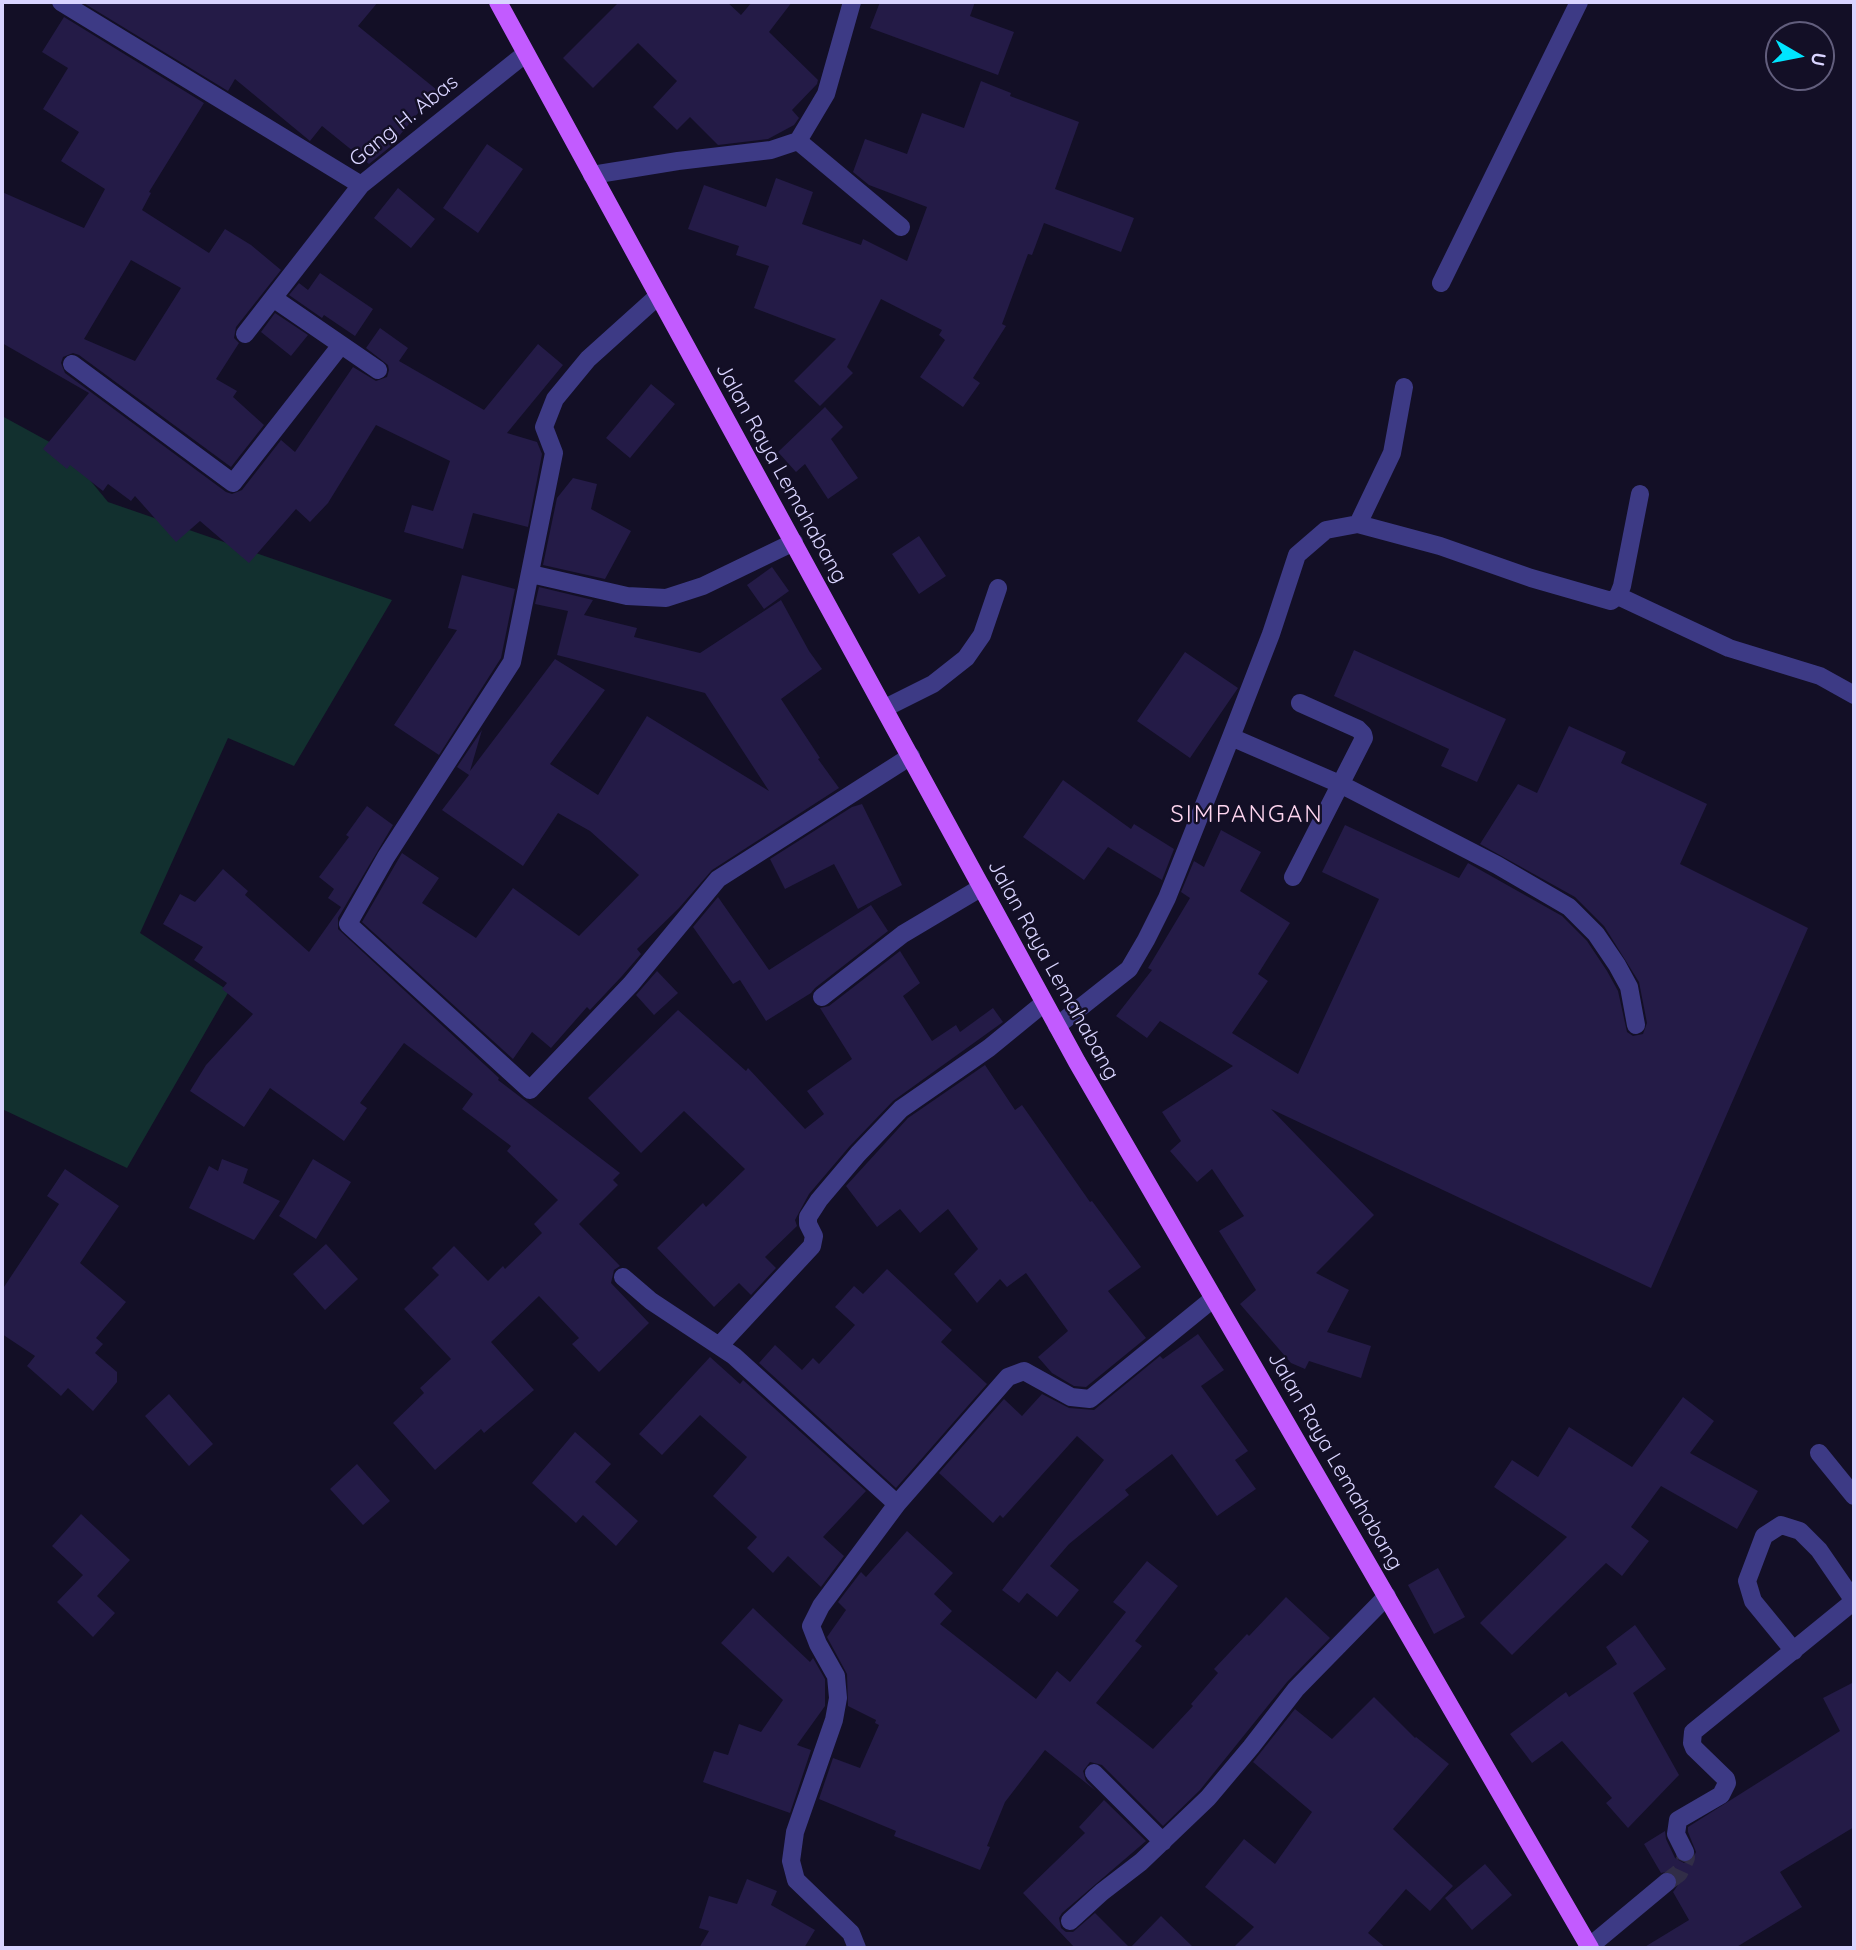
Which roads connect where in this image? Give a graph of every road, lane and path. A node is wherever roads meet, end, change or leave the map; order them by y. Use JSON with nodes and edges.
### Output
{"nodes":[{"id":1,"x":61,"y":2,"type":"edge"},
{"id":2,"x":498,"y":2,"type":"edge"},
{"id":3,"x":852,"y":2,"type":"edge"},
{"id":4,"x":1579,"y":2,"type":"edge"},
{"id":5,"x":525,"y":54,"type":"junction"},
{"id":6,"x":798,"y":141,"type":"junction"},
{"id":7,"x":592,"y":176,"type":"junction"},
{"id":8,"x":360,"y":185,"type":"junction"},
{"id":9,"x":901,"y":227,"type":"dead end"},
{"id":10,"x":1441,"y":283,"type":"dead end"},
{"id":11,"x":659,"y":296,"type":"junction"},
{"id":12,"x":273,"y":298,"type":"junction"},
{"id":13,"x":245,"y":334,"type":"dead end"},
{"id":14,"x":341,"y":345,"type":"junction"},
{"id":15,"x":72,"y":364,"type":"dead end"},
{"id":16,"x":378,"y":370,"type":"dead end"},
{"id":17,"x":1404,"y":387,"type":"dead end"},
{"id":18,"x":1640,"y":494,"type":"dead end"},
{"id":19,"x":1358,"y":524,"type":"junction"},
{"id":20,"x":794,"y":542,"type":"junction"},
{"id":21,"x":531,"y":574,"type":"junction"},
{"id":22,"x":999,"y":588,"type":"dead end"},
{"id":23,"x":1613,"y":598,"type":"junction"},
{"id":24,"x":1854,"y":695,"type":"edge"},
{"id":25,"x":1300,"y":703,"type":"dead end"},
{"id":26,"x":885,"y":708,"type":"junction"},
{"id":27,"x":1231,"y":737,"type":"junction"},
{"id":28,"x":911,"y":756,"type":"junction"},
{"id":29,"x":1342,"y":785,"type":"junction"},
{"id":30,"x":1293,"y":877,"type":"dead end"},
{"id":31,"x":982,"y":887,"type":"junction"},
{"id":32,"x":822,"y":997,"type":"dead end"},
{"id":33,"x":1044,"y":1003,"type":"junction"},
{"id":34,"x":1636,"y":1025,"type":"dead end"},
{"id":35,"x":1057,"y":1026,"type":"junction"},
{"id":36,"x":624,"y":1277,"type":"dead end"},
{"id":37,"x":1214,"y":1298,"type":"junction"},
{"id":38,"x":719,"y":1346,"type":"junction"},
{"id":39,"x":1819,"y":1452,"type":"dead end"},
{"id":40,"x":1854,"y":1496,"type":"edge"},
{"id":41,"x":897,"y":1504,"type":"junction"},
{"id":42,"x":1387,"y":1596,"type":"junction"},
{"id":43,"x":1854,"y":1601,"type":"edge"},
{"id":44,"x":1794,"y":1651,"type":"junction"},
{"id":45,"x":1094,"y":1773,"type":"dead end"},
{"id":46,"x":1163,"y":1842,"type":"junction"},
{"id":47,"x":1685,"y":1852,"type":"tunnel mouth"},
{"id":48,"x":1667,"y":1882,"type":"tunnel mouth"},
{"id":49,"x":1070,"y":1921,"type":"dead end"},
{"id":50,"x":1590,"y":1947,"type":"edge"},
{"id":51,"x":857,"y":1948,"type":"edge"}],
"edges":[{"from":1,"to":8,"type":"street"},
{"from":2,"to":5,"type":"main road","name":"Jalan Raya Lemahabang"},
{"from":3,"to":6,"type":"street"},
{"from":4,"to":10,"type":"street"},
{"from":5,"to":7,"type":"main road","name":"Jalan Raya Lemahabang"},
{"from":5,"to":8,"type":"street","name":"Gang H. Abas"},
{"from":6,"to":7,"type":"street"},
{"from":6,"to":9,"type":"street"},
{"from":7,"to":11,"type":"main road","name":"Jalan Raya Lemahabang"},
{"from":8,"to":12,"type":"street","name":"Gang H. Abas"},
{"from":11,"to":20,"type":"main road","name":"Jalan Raya Lemahabang"},
{"from":11,"to":21,"type":"street"},
{"from":12,"to":13,"type":"street","name":"Gang H. Abas"},
{"from":12,"to":14,"type":"street"},
{"from":14,"to":15,"type":"street"},
{"from":14,"to":16,"type":"street"},
{"from":17,"to":19,"type":"street"},
{"from":18,"to":23,"type":"street"},
{"from":19,"to":23,"type":"street"},
{"from":19,"to":27,"type":"street"},
{"from":20,"to":21,"type":"street"},
{"from":20,"to":26,"type":"main road","name":"Jalan Raya Lemahabang"},
{"from":21,"to":28,"type":"street"},
{"from":22,"to":26,"type":"street"},
{"from":23,"to":24,"type":"street"},
{"from":25,"to":29,"type":"street"},
{"from":26,"to":28,"type":"main road","name":"Jalan Raya Lemahabang"},
{"from":27,"to":29,"type":"street"},
{"from":27,"to":35,"type":"street"},
{"from":28,"to":31,"type":"main road","name":"Jalan Raya Lemahabang"},
{"from":29,"to":30,"type":"street"},
{"from":29,"to":34,"type":"street"},
{"from":31,"to":32,"type":"street"},
{"from":31,"to":33,"type":"main road","name":"Jalan Raya Lemahabang"},
{"from":33,"to":35,"type":"main road","name":"Jalan Raya Lemahabang"},
{"from":33,"to":38,"type":"street"},
{"from":35,"to":37,"type":"main road","name":"Jalan Raya Lemahabang"},
{"from":36,"to":38,"type":"street"},
{"from":37,"to":41,"type":"street"},
{"from":37,"to":42,"type":"main road","name":"Jalan Raya Lemahabang"},
{"from":38,"to":41,"type":"street"},
{"from":39,"to":40,"type":"street"},
{"from":41,"to":51,"type":"street"},
{"from":42,"to":46,"type":"street"},
{"from":42,"to":50,"type":"main road","name":"Jalan Raya Lemahabang"},
{"from":43,"to":44,"type":"street"},
{"from":43,"to":44,"type":"street"},
{"from":44,"to":47,"type":"street"},
{"from":45,"to":46,"type":"street"},
{"from":46,"to":49,"type":"street"},
{"from":48,"to":50,"type":"street"}]}
